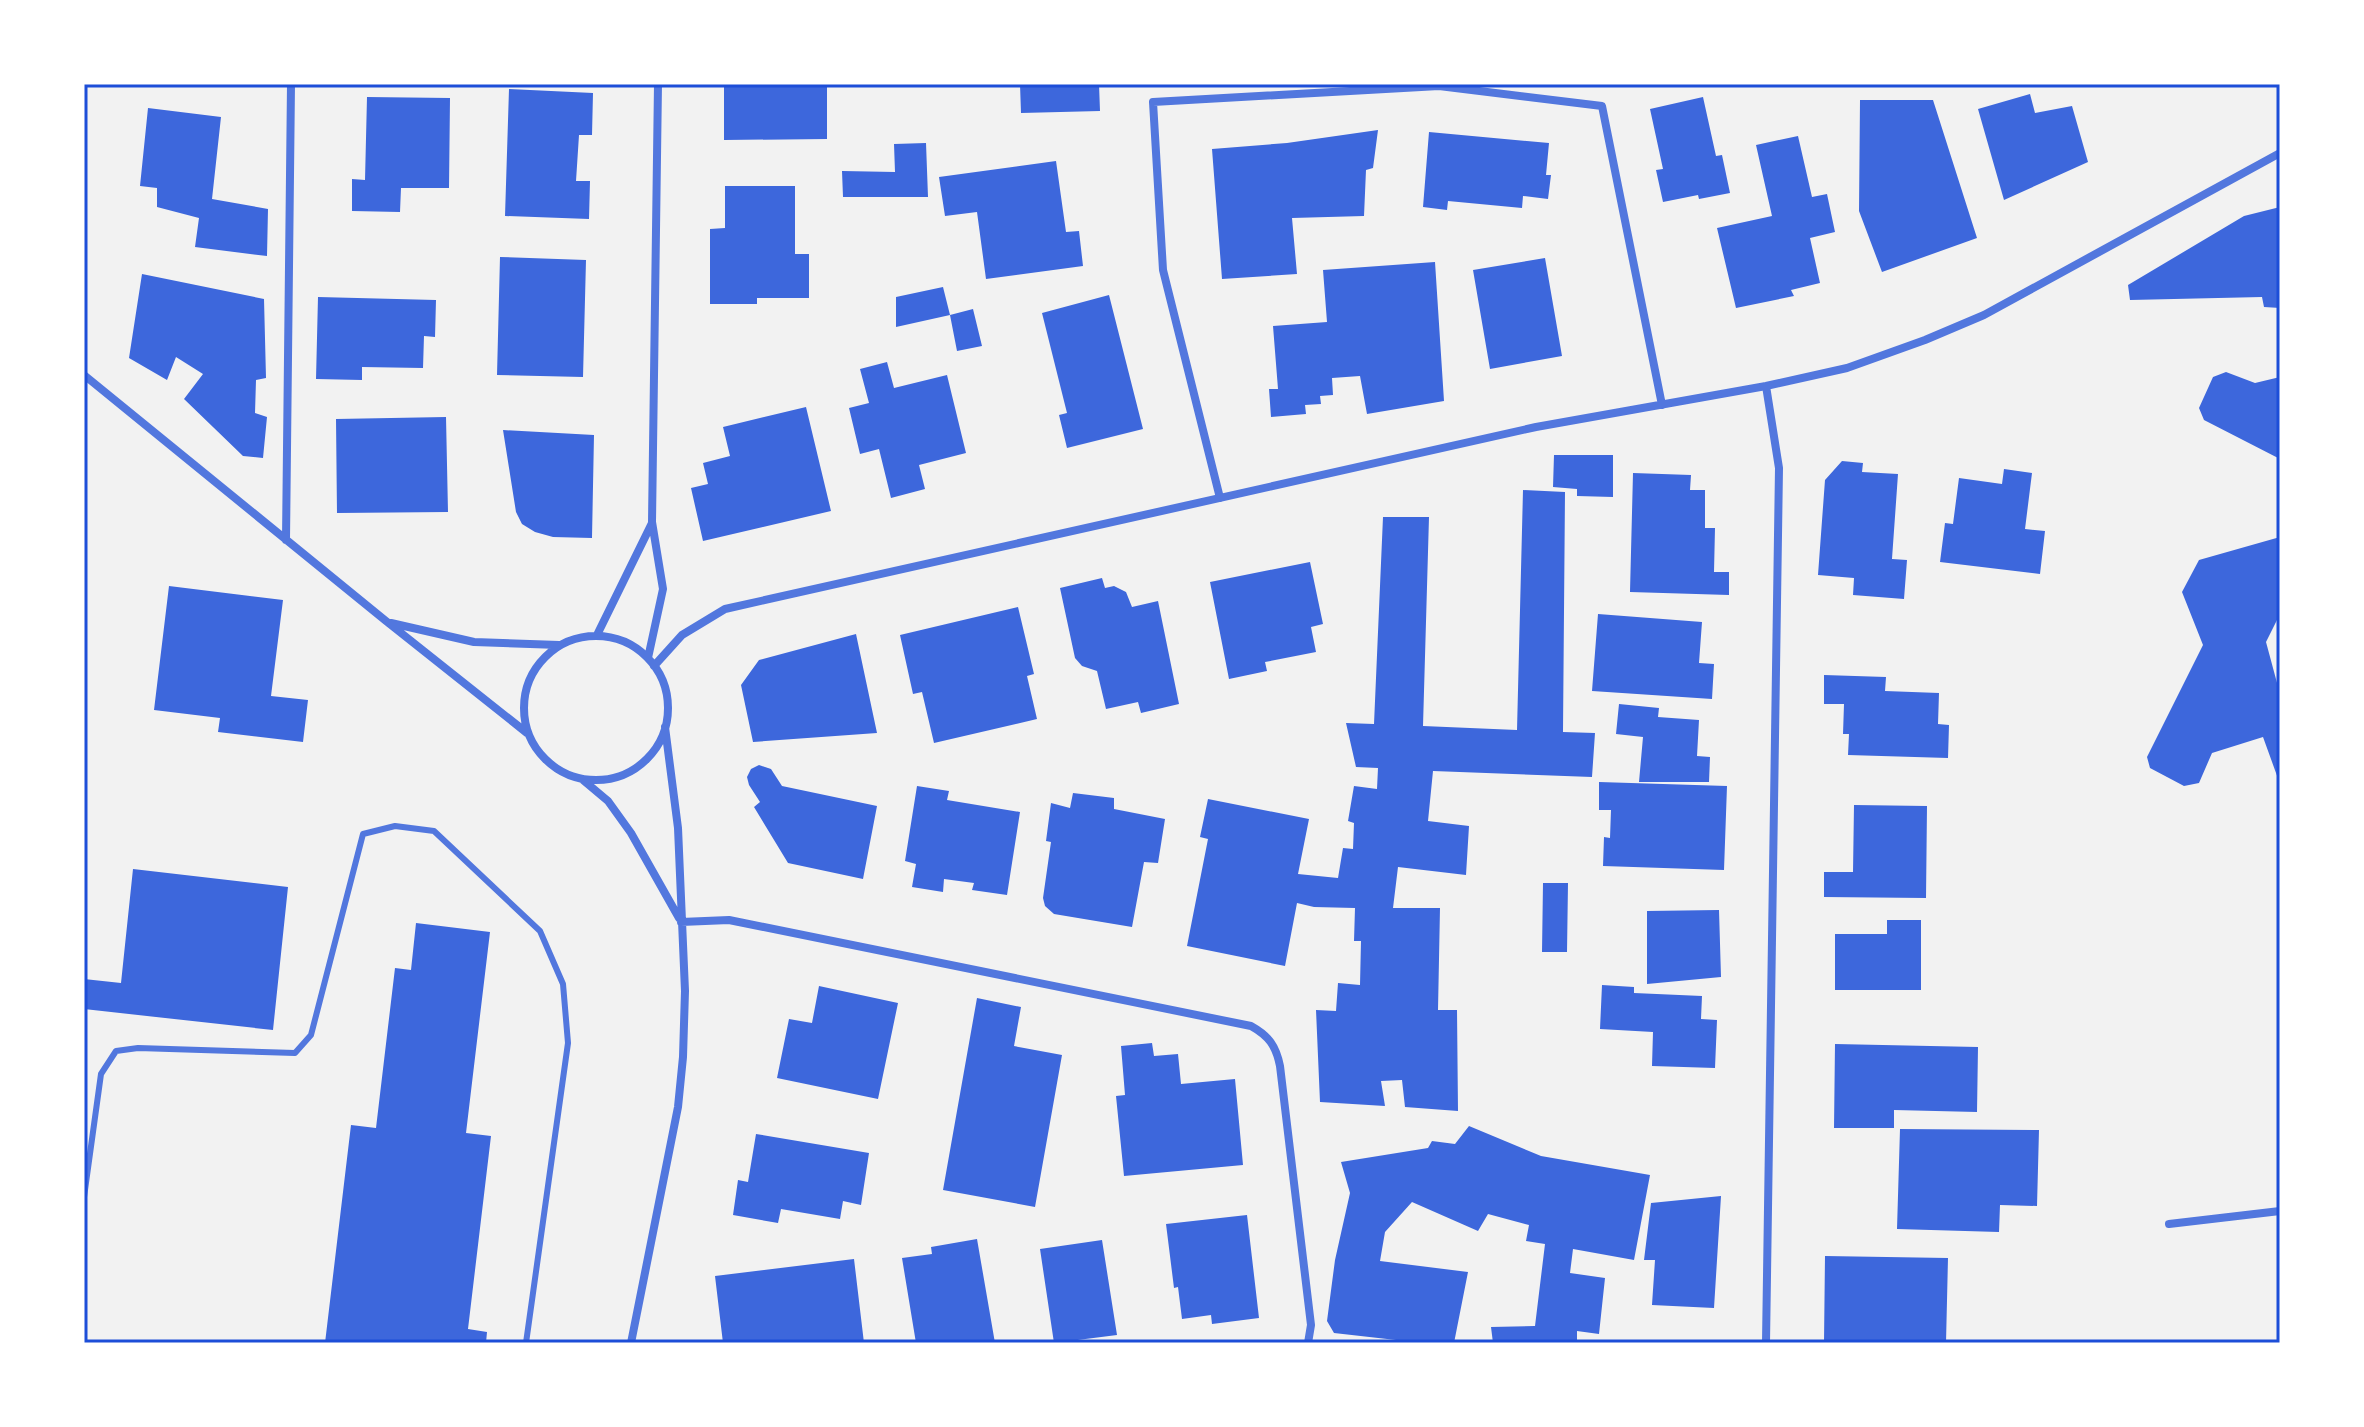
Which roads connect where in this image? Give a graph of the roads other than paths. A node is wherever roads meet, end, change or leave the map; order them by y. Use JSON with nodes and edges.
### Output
{"nodes":[{"id":1,"x":291,"y":84,"type":"edge"},
{"id":2,"x":658,"y":84,"type":"edge"},
{"id":3,"x":2280,"y":153,"type":"edge"},
{"id":4,"x":84,"y":375,"type":"edge"},
{"id":5,"x":1766,"y":386,"type":"junction"},
{"id":6,"x":1662,"y":405,"type":"junction"},
{"id":7,"x":1220,"y":498,"type":"junction"},
{"id":8,"x":652,"y":522,"type":"junction"},
{"id":9,"x":286,"y":540,"type":"junction"},
{"id":10,"x":386,"y":621,"type":"junction"},
{"id":11,"x":597,"y":635,"type":"junction"},
{"id":12,"x":560,"y":645,"type":"junction"},
{"id":13,"x":651,"y":662,"type":"junction"},
{"id":14,"x":665,"y":727,"type":"junction"},
{"id":15,"x":527,"y":733,"type":"junction"},
{"id":16,"x":583,"y":780,"type":"junction"},
{"id":17,"x":681,"y":922,"type":"junction"},
{"id":18,"x":84,"y":1197,"type":"edge"},
{"id":19,"x":2280,"y":1211,"type":"edge"},
{"id":20,"x":2169,"y":1224,"type":"dead end"},
{"id":21,"x":526,"y":1343,"type":"edge"},
{"id":22,"x":631,"y":1343,"type":"edge"},
{"id":23,"x":1308,"y":1343,"type":"edge"},
{"id":24,"x":1766,"y":1343,"type":"edge"}],
"edges":[{"from":1,"to":9,"type":"street"},
{"from":2,"to":8,"type":"street"},
{"from":3,"to":5,"type":"street"},
{"from":4,"to":9,"type":"street"},
{"from":5,"to":6,"type":"street"},
{"from":5,"to":24,"type":"street"},
{"from":6,"to":7,"type":"street"},
{"from":6,"to":7,"type":"street"},
{"from":7,"to":13,"type":"street"},
{"from":8,"to":11,"type":"street"},
{"from":8,"to":13,"type":"street"},
{"from":9,"to":10,"type":"street"},
{"from":10,"to":12,"type":"street"},
{"from":10,"to":15,"type":"street"},
{"from":11,"to":12,"type":"street"},
{"from":11,"to":13,"type":"street"},
{"from":12,"to":15,"type":"street"},
{"from":13,"to":14,"type":"street"},
{"from":14,"to":16,"type":"street"},
{"from":14,"to":17,"type":"street"},
{"from":15,"to":16,"type":"street"},
{"from":16,"to":17,"type":"street"},
{"from":17,"to":22,"type":"street"},
{"from":17,"to":23,"type":"street"},
{"from":18,"to":21,"type":"lane"},
{"from":19,"to":20,"type":"street"}]}
